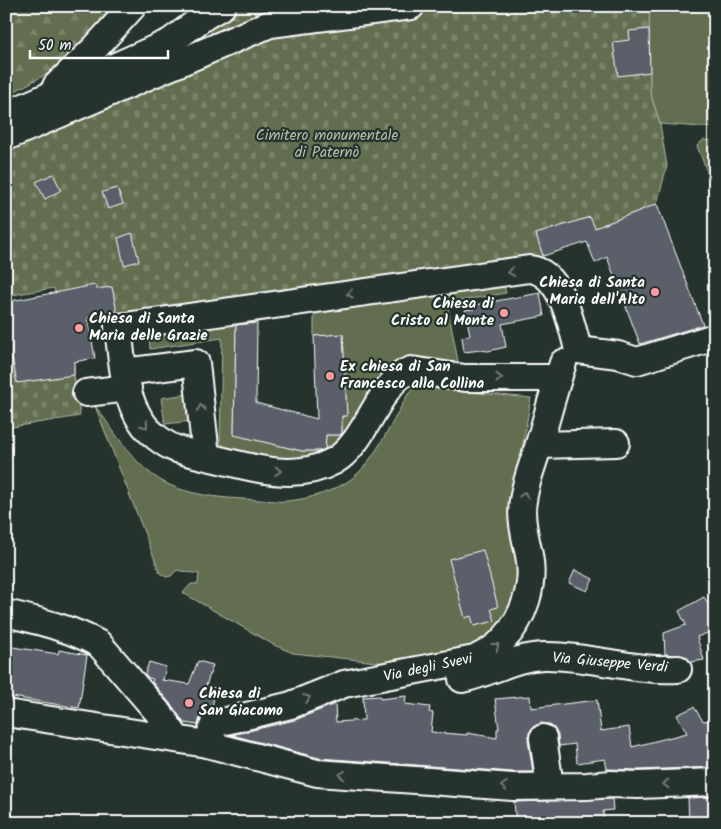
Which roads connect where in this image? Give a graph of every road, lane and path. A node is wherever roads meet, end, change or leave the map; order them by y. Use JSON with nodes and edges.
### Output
{"nodes":[{"id":1,"x":133,"y":6,"type":"edge"},
{"id":2,"x":222,"y":6,"type":"edge"},
{"id":3,"x":410,"y":6,"type":"edge"},
{"id":4,"x":41,"y":100,"type":"junction"},
{"id":5,"x":6,"y":115,"type":"edge"},
{"id":6,"x":6,"y":137,"type":"edge"},
{"id":7,"x":715,"y":337,"type":"edge"},
{"id":8,"x":578,"y":350,"type":"junction"},
{"id":9,"x":558,"y":378,"type":"junction"},
{"id":10,"x":126,"y":380,"type":"junction"},
{"id":11,"x":86,"y":394,"type":"dead end"},
{"id":12,"x":616,"y":443,"type":"dead end"},
{"id":13,"x":539,"y":445,"type":"junction"},
{"id":14,"x":206,"y":456,"type":"junction"},
{"id":15,"x":6,"y":613,"type":"edge"},
{"id":16,"x":678,"y":668,"type":"dead end"},
{"id":17,"x":373,"y":679,"type":"junction"},
{"id":18,"x":6,"y":713,"type":"edge"},
{"id":19,"x":543,"y":738,"type":"dead end"},
{"id":20,"x":176,"y":739,"type":"junction"},
{"id":21,"x":207,"y":744,"type":"junction"},
{"id":22,"x":715,"y":782,"type":"edge"},
{"id":23,"x":550,"y":786,"type":"junction"}],
"edges":[{"from":1,"to":4,"type":"street"},
{"from":2,"to":4,"type":"street"},
{"from":3,"to":6,"type":"street"},
{"from":4,"to":5,"type":"street"},
{"from":7,"to":8,"type":"street"},
{"from":8,"to":9,"type":"street","name":"Via degli Svevi"},
{"from":8,"to":10,"type":"street","one_way":true},
{"from":9,"to":13,"type":"street","name":"Via degli Svevi"},
{"from":14,"to":9,"type":"street","one_way":true},
{"from":10,"to":11,"type":"street"},
{"from":10,"to":14,"type":"street","one_way":true},
{"from":14,"to":10,"type":"street","one_way":true},
{"from":12,"to":13,"type":"street"},
{"from":17,"to":13,"type":"street","name":"Via degli Svevi","one_way":true},
{"from":15,"to":20,"type":"street"},
{"from":16,"to":17,"type":"street","name":"Via Giuseppe Verdi"},
{"from":21,"to":17,"type":"street","name":"Via degli Svevi","one_way":true},
{"from":18,"to":20,"type":"street"},
{"from":19,"to":23,"type":"street"},
{"from":20,"to":21,"type":"street"},
{"from":23,"to":21,"type":"street","one_way":true},
{"from":22,"to":23,"type":"street","one_way":true}]}
